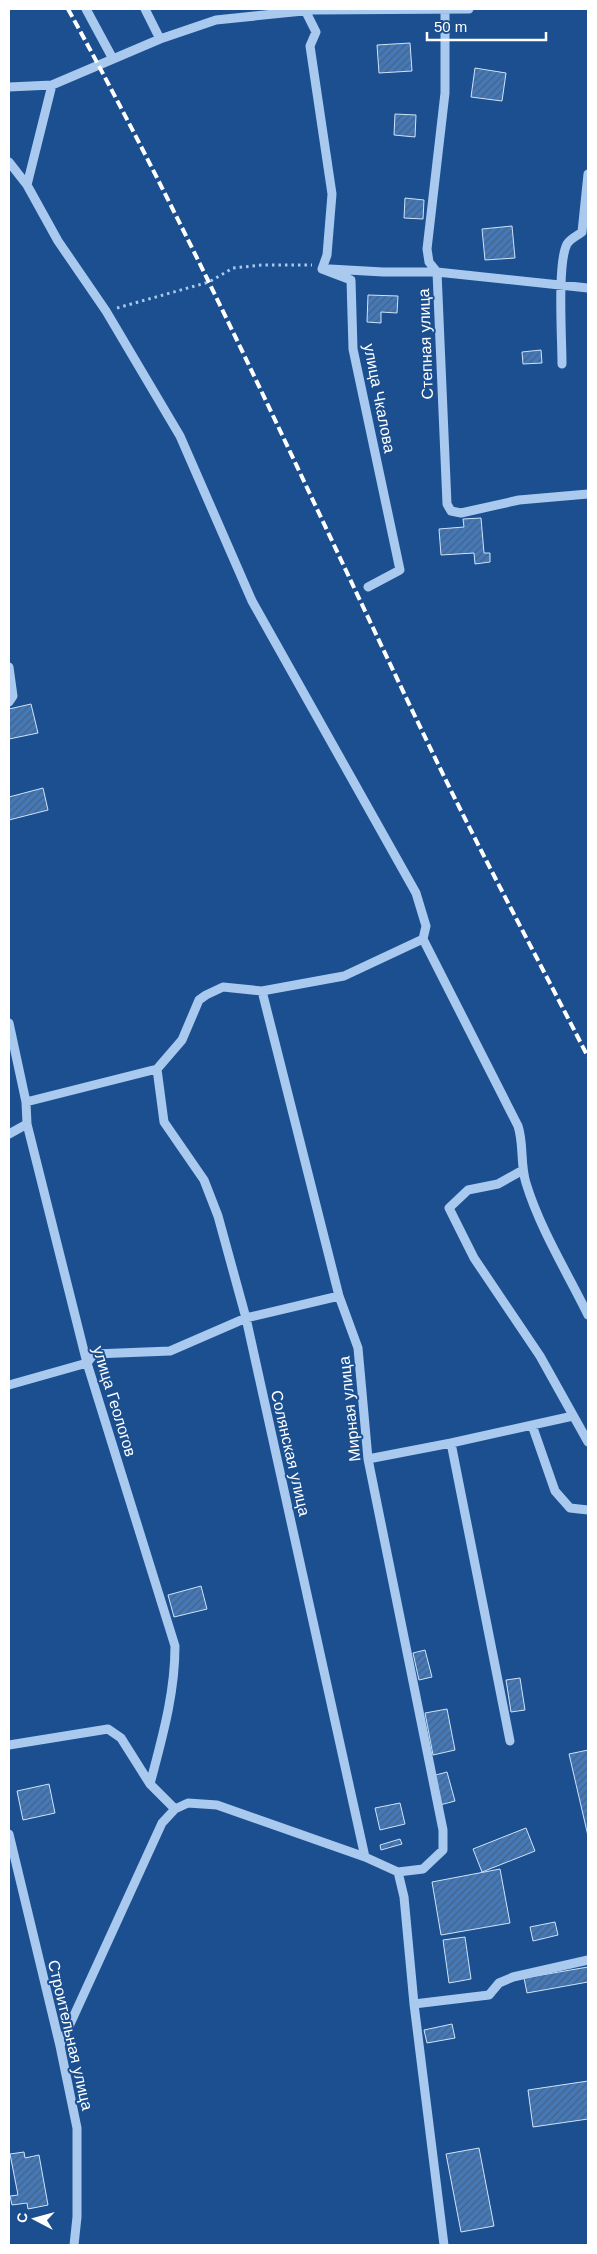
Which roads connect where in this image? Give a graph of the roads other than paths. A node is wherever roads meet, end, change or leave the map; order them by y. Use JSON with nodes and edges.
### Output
{"nodes":[{"id":1,"x":86,"y":9,"type":"edge"},
{"id":2,"x":145,"y":9,"type":"edge"},
{"id":3,"x":409,"y":9,"type":"edge"},
{"id":4,"x":469,"y":9,"type":"edge"},
{"id":5,"x":310,"y":10,"type":"edge"},
{"id":6,"x":445,"y":10,"type":"junction"},
{"id":7,"x":242,"y":13,"type":"edge"},
{"id":8,"x":160,"y":39,"type":"junction"},
{"id":9,"x":113,"y":59,"type":"junction"},
{"id":10,"x":52,"y":85,"type":"junction"},
{"id":11,"x":9,"y":87,"type":"edge"},
{"id":12,"x":9,"y":162,"type":"edge"},
{"id":13,"x":588,"y":174,"type":"edge"},
{"id":14,"x":27,"y":185,"type":"junction"},
{"id":15,"x":322,"y":269,"type":"junction"},
{"id":16,"x":438,"y":272,"type":"junction"},
{"id":17,"x":562,"y":284,"type":"junction"},
{"id":18,"x":588,"y":288,"type":"edge"},
{"id":19,"x":562,"y":364,"type":"dead end"},
{"id":20,"x":588,"y":494,"type":"edge"},
{"id":21,"x":368,"y":587,"type":"dead end"},
{"id":22,"x":9,"y":667,"type":"edge"},
{"id":23,"x":9,"y":702,"type":"edge"},
{"id":24,"x":423,"y":939,"type":"junction"},
{"id":25,"x":262,"y":992,"type":"junction"},
{"id":26,"x":9,"y":1023,"type":"edge"},
{"id":27,"x":157,"y":1069,"type":"junction"},
{"id":28,"x":26,"y":1102,"type":"junction"},
{"id":29,"x":27,"y":1124,"type":"junction"},
{"id":30,"x":9,"y":1134,"type":"edge"},
{"id":31,"x":523,"y":1170,"type":"junction"},
{"id":32,"x":339,"y":1296,"type":"junction"},
{"id":33,"x":588,"y":1315,"type":"edge"},
{"id":34,"x":246,"y":1318,"type":"junction"},
{"id":35,"x":87,"y":1363,"type":"junction"},
{"id":36,"x":9,"y":1385,"type":"edge"},
{"id":37,"x":573,"y":1416,"type":"junction"},
{"id":38,"x":532,"y":1425,"type":"junction"},
{"id":39,"x":588,"y":1442,"type":"edge"},
{"id":40,"x":451,"y":1443,"type":"junction"},
{"id":41,"x":368,"y":1459,"type":"junction"},
{"id":42,"x":588,"y":1510,"type":"edge"},
{"id":43,"x":510,"y":1741,"type":"dead end"},
{"id":44,"x":9,"y":1745,"type":"edge"},
{"id":45,"x":150,"y":1784,"type":"junction"},
{"id":46,"x":175,"y":1809,"type":"junction"},
{"id":47,"x":9,"y":1834,"type":"edge"},
{"id":48,"x":365,"y":1857,"type":"junction"},
{"id":49,"x":398,"y":1872,"type":"junction"},
{"id":50,"x":588,"y":1960,"type":"edge"},
{"id":51,"x":414,"y":2004,"type":"junction"},
{"id":52,"x":60,"y":2046,"type":"junction"},
{"id":53,"x":74,"y":2245,"type":"edge"},
{"id":54,"x":444,"y":2245,"type":"edge"}],
"edges":[{"from":1,"to":9,"type":"street"},
{"from":2,"to":8,"type":"street"},
{"from":3,"to":5,"type":"street"},
{"from":3,"to":6,"type":"street"},
{"from":4,"to":6,"type":"street"},
{"from":5,"to":7,"type":"street"},
{"from":5,"to":15,"type":"street"},
{"from":6,"to":16,"type":"street","name":"Степная улица"},
{"from":7,"to":8,"type":"street"},
{"from":8,"to":9,"type":"street"},
{"from":9,"to":10,"type":"street"},
{"from":10,"to":11,"type":"street"},
{"from":10,"to":14,"type":"street"},
{"from":12,"to":14,"type":"street"},
{"from":13,"to":17,"type":"street"},
{"from":14,"to":24,"type":"street"},
{"from":15,"to":16,"type":"street"},
{"from":15,"to":21,"type":"street","name":"улица Чкалова"},
{"from":16,"to":17,"type":"street"},
{"from":16,"to":20,"type":"street","name":"Степная улица"},
{"from":17,"to":18,"type":"street"},
{"from":17,"to":19,"type":"street"},
{"from":22,"to":23,"type":"street"},
{"from":24,"to":25,"type":"street"},
{"from":24,"to":31,"type":"street"},
{"from":25,"to":27,"type":"street"},
{"from":25,"to":32,"type":"street","name":"Мирная улица"},
{"from":26,"to":28,"type":"street","name":"улица Геологов"},
{"from":27,"to":28,"type":"street"},
{"from":27,"to":34,"type":"street","name":"Солянская улица"},
{"from":28,"to":29,"type":"street","name":"улица Геологов"},
{"from":29,"to":30,"type":"street"},
{"from":29,"to":35,"type":"street","name":"улица Геологов"},
{"from":31,"to":33,"type":"street"},
{"from":31,"to":37,"type":"street"},
{"from":32,"to":34,"type":"street"},
{"from":32,"to":41,"type":"street","name":"Мирная улица"},
{"from":34,"to":35,"type":"street"},
{"from":34,"to":48,"type":"street","name":"Солянская улица"},
{"from":35,"to":36,"type":"street"},
{"from":35,"to":45,"type":"street","name":"улица Геологов"},
{"from":37,"to":38,"type":"street"},
{"from":37,"to":39,"type":"street"},
{"from":38,"to":40,"type":"street"},
{"from":38,"to":42,"type":"street"},
{"from":40,"to":41,"type":"street"},
{"from":40,"to":43,"type":"street"},
{"from":41,"to":49,"type":"street","name":"Мирная улица"},
{"from":44,"to":45,"type":"street"},
{"from":45,"to":46,"type":"street"},
{"from":46,"to":48,"type":"street"},
{"from":46,"to":52,"type":"street"},
{"from":47,"to":52,"type":"street","name":"Строительная улица"},
{"from":48,"to":49,"type":"street"},
{"from":49,"to":51,"type":"street"},
{"from":50,"to":51,"type":"street"},
{"from":51,"to":54,"type":"street"},
{"from":52,"to":53,"type":"street","name":"Строительная улица"}]}
